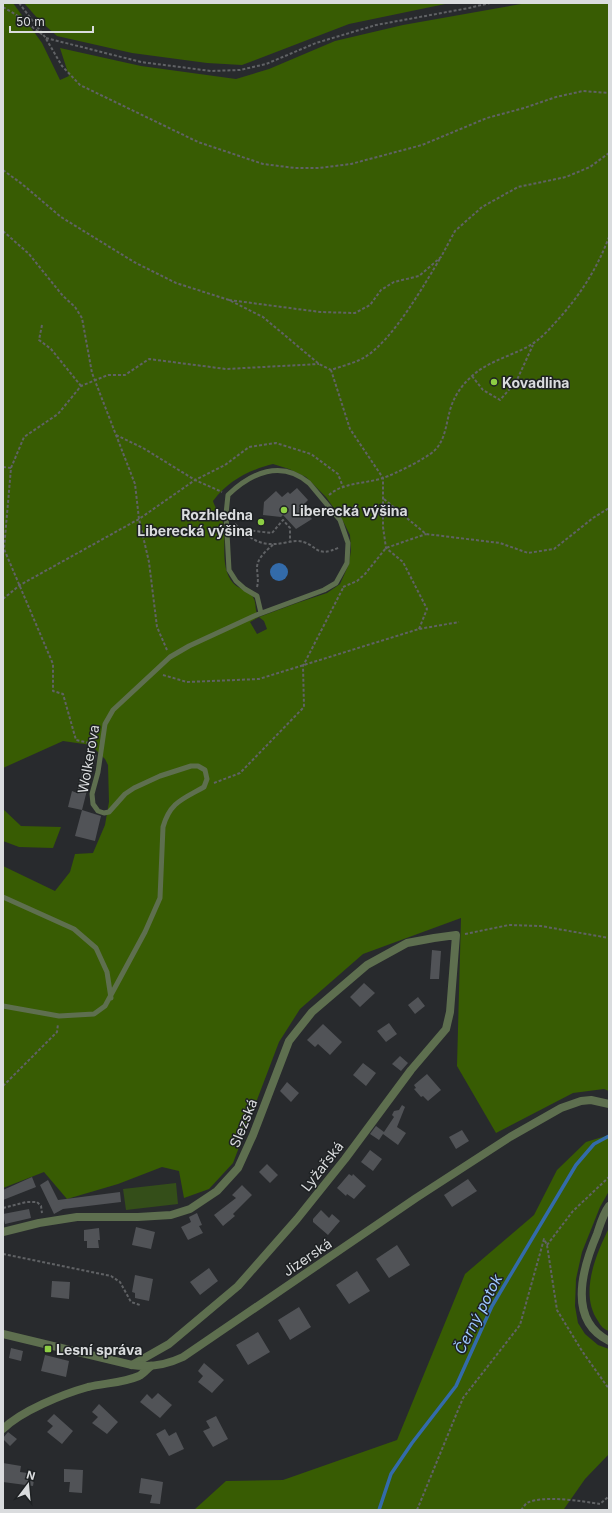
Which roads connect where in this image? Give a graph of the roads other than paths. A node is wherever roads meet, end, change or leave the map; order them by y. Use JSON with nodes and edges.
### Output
{"nodes":[{"id":1,"x":261,"y":613,"type":"junction"},
{"id":2,"x":3,"y":897,"type":"edge"},
{"id":3,"x":456,"y":935,"type":"joint"},
{"id":4,"x":111,"y":998,"type":"junction"},
{"id":5,"x":3,"y":1006,"type":"edge"},
{"id":6,"x":609,"y":1104,"type":"edge"},
{"id":7,"x":609,"y":1206,"type":"edge"},
{"id":8,"x":3,"y":1232,"type":"edge"},
{"id":9,"x":3,"y":1334,"type":"edge"},
{"id":10,"x":609,"y":1341,"type":"edge"},
{"id":11,"x":132,"y":1365,"type":"junction"},
{"id":12,"x":151,"y":1366,"type":"junction"},
{"id":13,"x":3,"y":1429,"type":"edge"}],
"edges":[{"from":1,"to":1,"type":"lane","name":"Wolkerova"},
{"from":1,"to":4,"type":"lane","name":"Wolkerova"},
{"from":2,"to":4,"type":"lane"},
{"from":3,"to":8,"type":"street","name":"Slezská"},
{"from":3,"to":11,"type":"street","name":"Lyžařská"},
{"from":4,"to":5,"type":"lane"},
{"from":6,"to":12,"type":"street","name":"Jizerská"},
{"from":7,"to":10,"type":"street"},
{"from":9,"to":11,"type":"street","name":"Jizerská"},
{"from":11,"to":12,"type":"street","name":"Jizerská"},
{"from":12,"to":13,"type":"street"}]}
